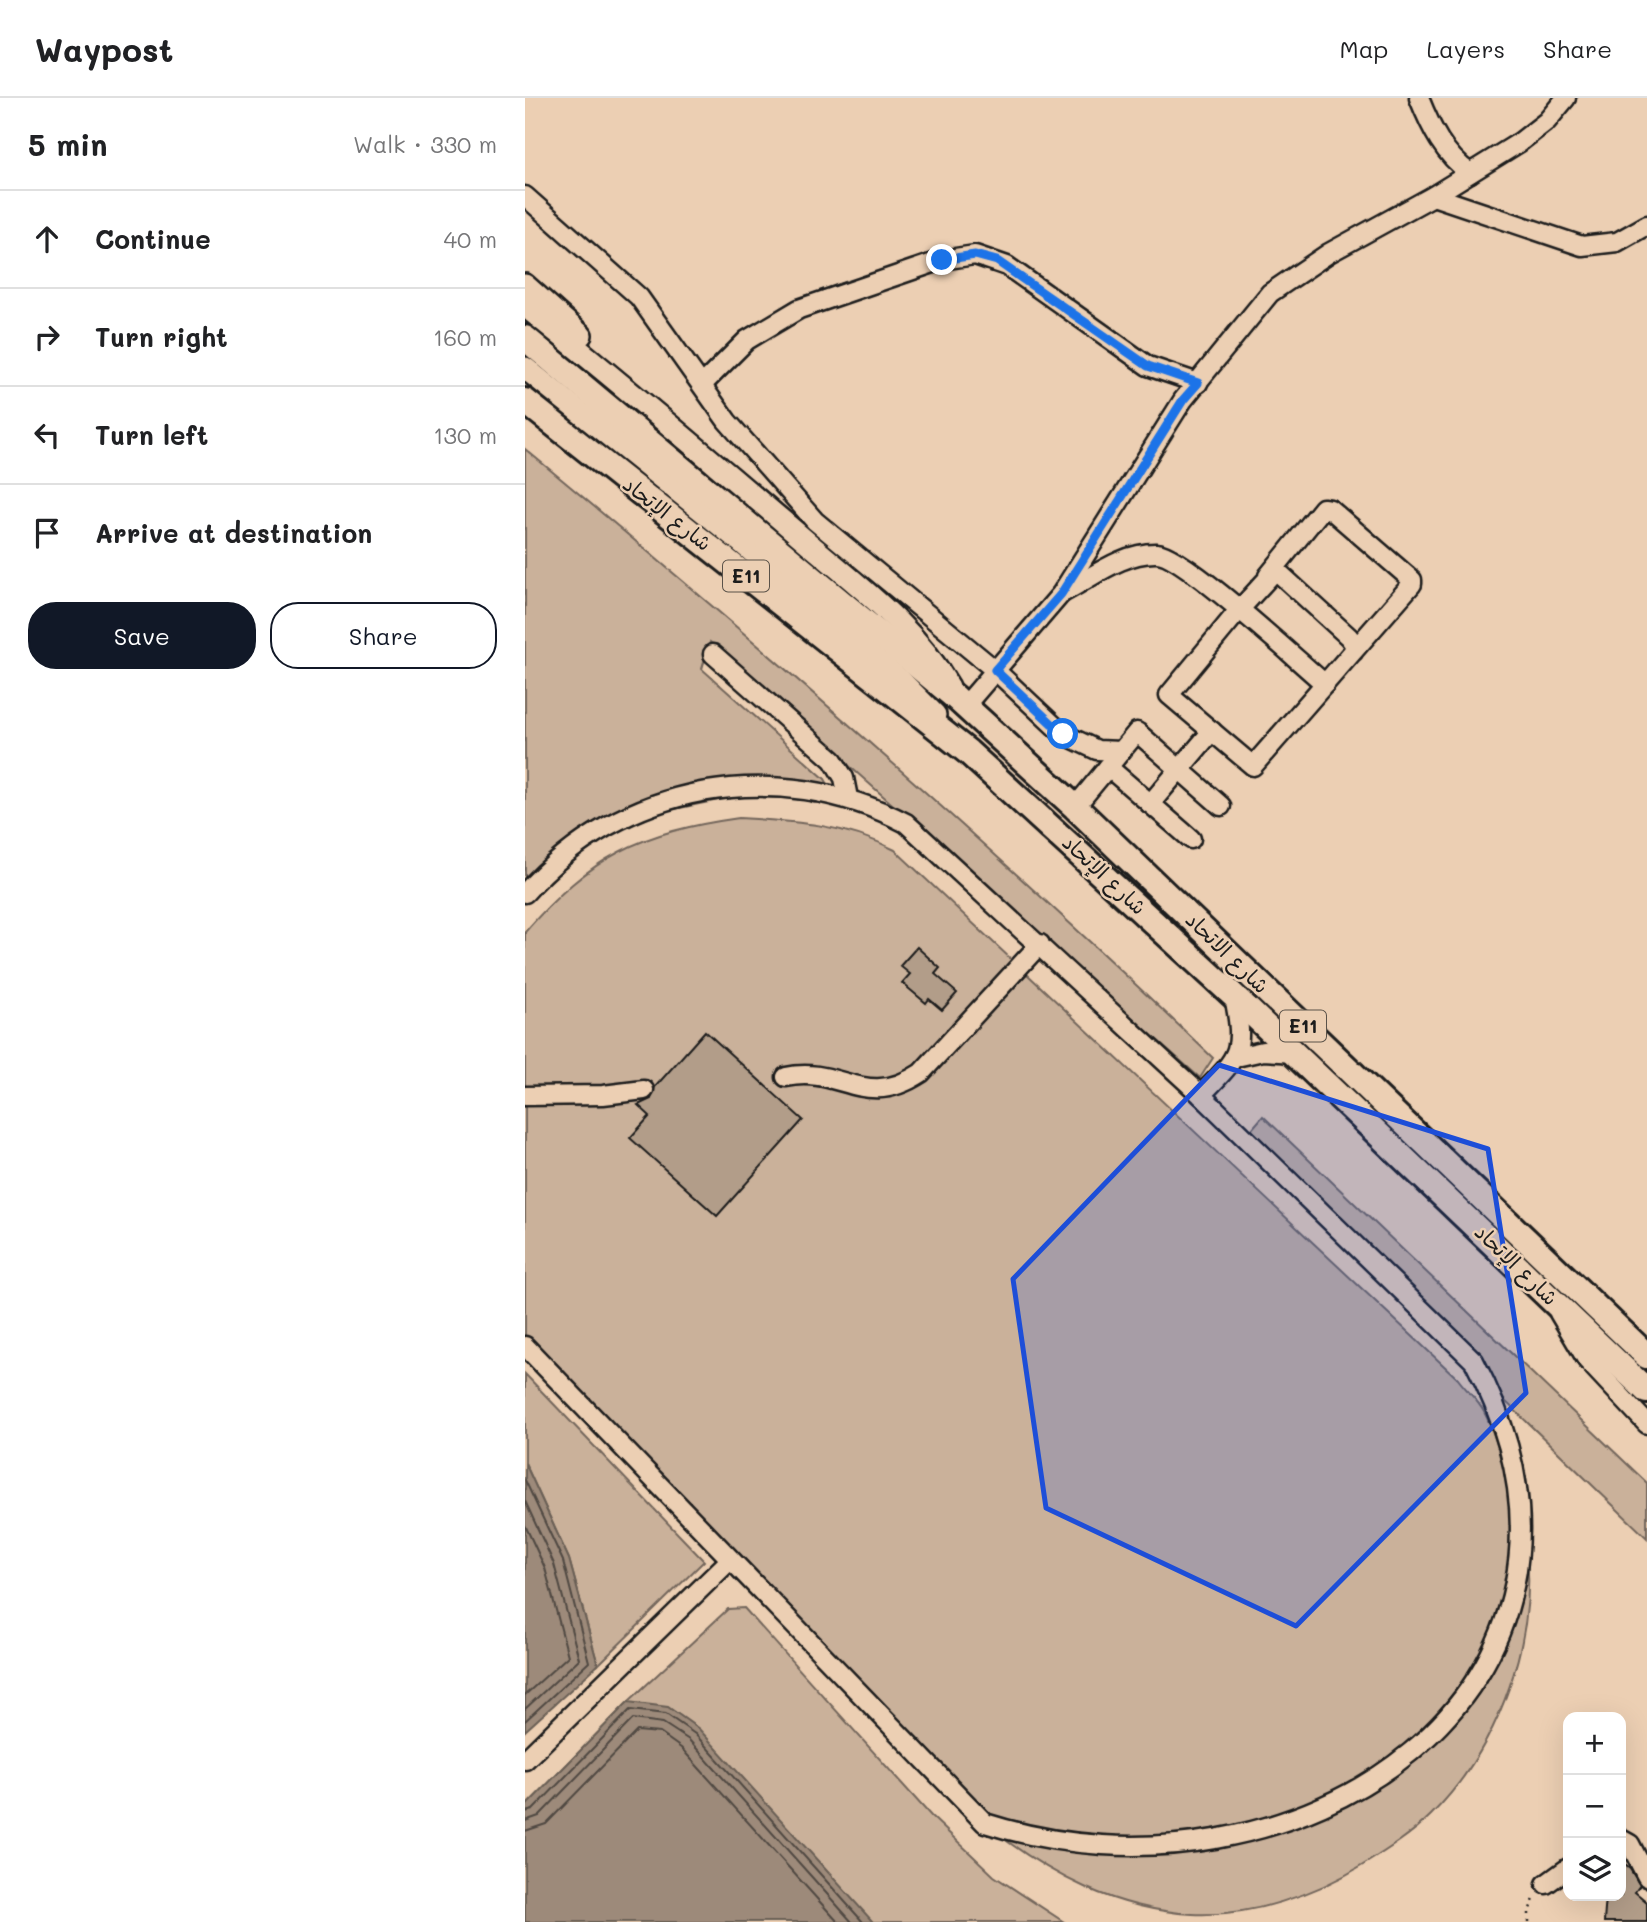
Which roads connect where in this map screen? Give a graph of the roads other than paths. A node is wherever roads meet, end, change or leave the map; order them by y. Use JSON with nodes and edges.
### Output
{"nodes":[{"id":1,"x":1419,"y":98,"type":"edge"},
{"id":2,"x":1566,"y":98,"type":"edge"},
{"id":3,"x":1471,"y":173,"type":"junction"},
{"id":4,"x":525,"y":196,"type":"edge"},
{"id":5,"x":1433,"y":196,"type":"junction"},
{"id":6,"x":1647,"y":225,"type":"edge"},
{"id":7,"x":525,"y":285,"type":"edge"},
{"id":8,"x":525,"y":306,"type":"edge"},
{"id":9,"x":525,"y":338,"type":"edge"},
{"id":10,"x":525,"y":368,"type":"edge"},
{"id":11,"x":1198,"y":383,"type":"junction"},
{"id":12,"x":703,"y":384,"type":"junction"},
{"id":13,"x":525,"y":401,"type":"edge"},
{"id":14,"x":677,"y":430,"type":"junction"},
{"id":15,"x":1268,"y":576,"type":"junction"},
{"id":16,"x":1061,"y":594,"type":"junction"},
{"id":17,"x":1238,"y":610,"type":"junction"},
{"id":18,"x":1353,"y":652,"type":"junction"},
{"id":19,"x":713,"y":653,"type":"dead end"},
{"id":20,"x":995,"y":670,"type":"junction"},
{"id":21,"x":1325,"y":684,"type":"junction"},
{"id":22,"x":960,"y":702,"type":"junction"},
{"id":23,"x":1212,"y":731,"type":"junction"},
{"id":24,"x":968,"y":751,"type":"junction"},
{"id":25,"x":1121,"y":751,"type":"junction"},
{"id":26,"x":1108,"y":767,"type":"junction"},
{"id":27,"x":1179,"y":770,"type":"junction"},
{"id":28,"x":848,"y":798,"type":"junction"},
{"id":29,"x":1150,"y":804,"type":"junction"},
{"id":30,"x":1221,"y":806,"type":"dead end"},
{"id":31,"x":1075,"y":807,"type":"junction"},
{"id":32,"x":1191,"y":839,"type":"dead end"},
{"id":33,"x":525,"y":893,"type":"edge"},
{"id":34,"x":1040,"y":944,"type":"junction"},
{"id":35,"x":1234,"y":996,"type":"junction"},
{"id":36,"x":1295,"y":1054,"type":"junction"},
{"id":37,"x":1236,"y":1057,"type":"junction"},
{"id":38,"x":786,"y":1077,"type":"dead end"},
{"id":39,"x":644,"y":1090,"type":"dead end"},
{"id":40,"x":1201,"y":1095,"type":"junction"},
{"id":41,"x":525,"y":1096,"type":"edge"},
{"id":42,"x":1553,"y":1301,"type":"junction"},
{"id":43,"x":525,"y":1346,"type":"edge"},
{"id":44,"x":1647,"y":1356,"type":"edge"},
{"id":45,"x":1647,"y":1391,"type":"edge"},
{"id":46,"x":1647,"y":1424,"type":"edge"},
{"id":47,"x":1534,"y":1490,"type":"dead end"},
{"id":48,"x":730,"y":1560,"type":"junction"},
{"id":49,"x":525,"y":1760,"type":"edge"},
{"id":50,"x":1626,"y":1842,"type":"edge"},
{"id":51,"x":1017,"y":1847,"type":"dead end"},
{"id":52,"x":1563,"y":1872,"type":"edge"},
{"id":53,"x":1647,"y":1877,"type":"edge"},
{"id":54,"x":1546,"y":1884,"type":"road end"}],
"edges":[{"from":1,"to":3,"type":"street"},
{"from":2,"to":3,"type":"street"},
{"from":3,"to":5,"type":"street"},
{"from":4,"to":12,"type":"street"},
{"from":5,"to":6,"type":"street"},
{"from":5,"to":11,"type":"street"},
{"from":7,"to":14,"type":"main road"},
{"from":8,"to":14,"type":"main road"},
{"from":9,"to":22,"type":"highway","name":"شارع الإتحاد","number":"E11"},
{"from":10,"to":24,"type":"main road"},
{"from":11,"to":12,"type":"street"},
{"from":11,"to":16,"type":"street"},
{"from":12,"to":20,"type":"street"},
{"from":13,"to":24,"type":"highway","name":"شارع الإتحاد","number":"E11"},
{"from":14,"to":22,"type":"main road"},
{"from":15,"to":17,"type":"street"},
{"from":15,"to":18,"type":"street"},
{"from":15,"to":18,"type":"street"},
{"from":16,"to":17,"type":"street"},
{"from":16,"to":20,"type":"street"},
{"from":17,"to":21,"type":"street"},
{"from":17,"to":23,"type":"street"},
{"from":18,"to":21,"type":"street"},
{"from":19,"to":28,"type":"street"},
{"from":20,"to":22,"type":"street"},
{"from":20,"to":25,"type":"street"},
{"from":21,"to":23,"type":"street"},
{"from":22,"to":31,"type":"highway","name":"شارع الاتحاد","number":"E11"},
{"from":23,"to":27,"type":"street"},
{"from":24,"to":35,"type":"highway","name":"شارع الإتحاد","number":"E11"},
{"from":25,"to":26,"type":"street"},
{"from":25,"to":27,"type":"street"},
{"from":26,"to":29,"type":"street"},
{"from":26,"to":31,"type":"street"},
{"from":27,"to":29,"type":"street"},
{"from":27,"to":30,"type":"street"},
{"from":28,"to":33,"type":"street"},
{"from":28,"to":34,"type":"street"},
{"from":29,"to":32,"type":"street"},
{"from":31,"to":44,"type":"highway","name":"شارع الاتحاد","number":"E11"},
{"from":34,"to":38,"type":"street"},
{"from":34,"to":40,"type":"street"},
{"from":35,"to":36,"type":"highway","name":"شارع الإتحاد","number":"E11"},
{"from":35,"to":37,"type":"street"},
{"from":36,"to":37,"type":"street"},
{"from":36,"to":42,"type":"highway","name":"شارع الإتحاد","number":"E11"},
{"from":37,"to":40,"type":"street"},
{"from":39,"to":41,"type":"street"},
{"from":40,"to":47,"type":"street"},
{"from":42,"to":45,"type":"highway","name":"شارع الإتحاد","number":"E11"},
{"from":42,"to":46,"type":"street"},
{"from":43,"to":48,"type":"street"},
{"from":48,"to":49,"type":"street"},
{"from":48,"to":51,"type":"street"},
{"from":50,"to":53,"type":"street"},
{"from":52,"to":54,"type":"street"}]}
